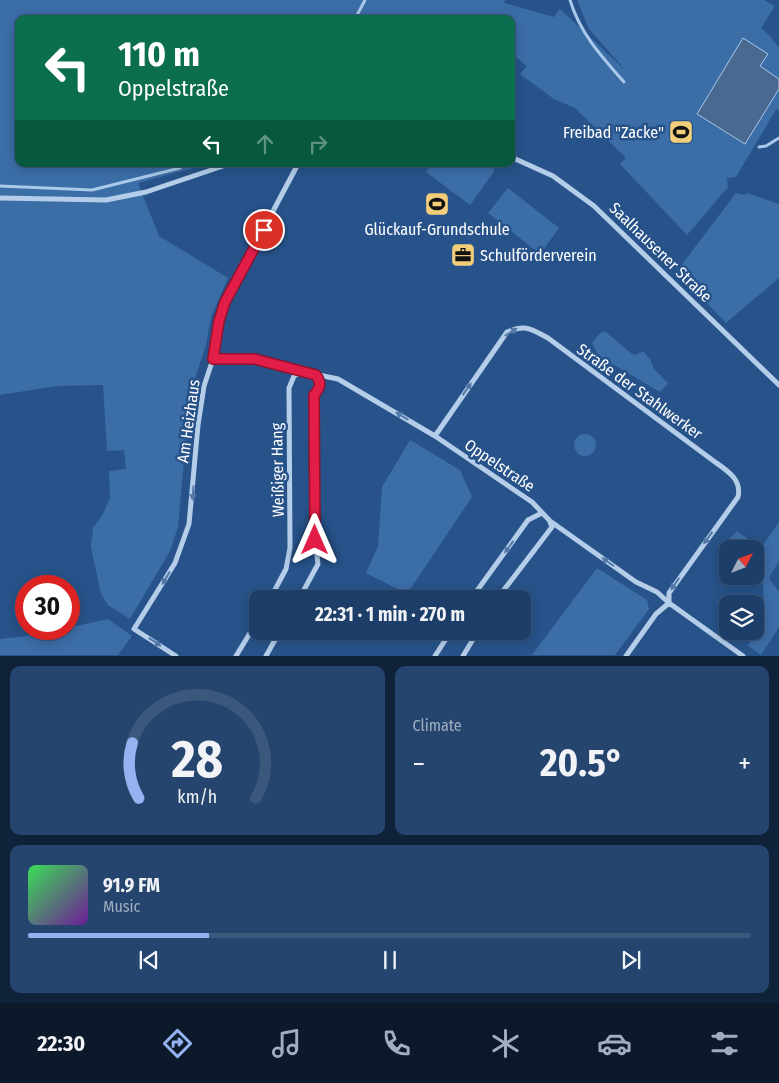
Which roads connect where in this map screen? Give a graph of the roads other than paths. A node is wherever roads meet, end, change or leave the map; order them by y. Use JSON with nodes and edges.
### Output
{"nodes":[{"id":1,"x":515,"y":160,"type":"edge"},
{"id":2,"x":220,"y":167,"type":"edge"},
{"id":3,"x":296,"y":167,"type":"edge"},
{"id":4,"x":0,"y":198,"type":"edge"},
{"id":5,"x":213,"y":359,"type":"junction"},
{"id":6,"x":301,"y":371,"type":"junction"},
{"id":7,"x":316,"y":375,"type":"junction"},
{"id":8,"x":779,"y":385,"type":"edge"},
{"id":9,"x":435,"y":436,"type":"junction"},
{"id":10,"x":542,"y":513,"type":"junction"},
{"id":11,"x":550,"y":521,"type":"junction"},
{"id":12,"x":275,"y":590,"type":"edge"},
{"id":13,"x":304,"y":590,"type":"edge"},
{"id":14,"x":477,"y":590,"type":"edge"},
{"id":15,"x":504,"y":590,"type":"edge"},
{"id":16,"x":669,"y":603,"type":"junction"},
{"id":17,"x":249,"y":635,"type":"edge"},
{"id":18,"x":275,"y":640,"type":"edge"},
{"id":19,"x":445,"y":640,"type":"edge"},
{"id":20,"x":473,"y":640,"type":"edge"},
{"id":21,"x":176,"y":656,"type":"edge"},
{"id":22,"x":236,"y":656,"type":"edge"},
{"id":23,"x":266,"y":656,"type":"edge"},
{"id":24,"x":435,"y":656,"type":"edge"},
{"id":25,"x":463,"y":656,"type":"edge"},
{"id":26,"x":626,"y":656,"type":"edge"},
{"id":27,"x":743,"y":656,"type":"edge"}],
"edges":[{"from":1,"to":8,"type":"street","name":"Saalhausener Straße"},
{"from":2,"to":4,"type":"street"},
{"from":3,"to":5,"type":"street","name":"Am Heizhaus"},
{"from":5,"to":6,"type":"street","name":"Oppelstraße"},
{"from":5,"to":21,"type":"street","name":"Am Heizhaus","one_way":true},
{"from":6,"to":7,"type":"street","name":"Oppelstraße"},
{"from":6,"to":12,"type":"street","name":"Weißiger Hang"},
{"from":9,"to":7,"type":"street","name":"Oppelstraße","one_way":true},
{"from":7,"to":13,"type":"street"},
{"from":9,"to":10,"type":"street","name":"Oppelstraße"},
{"from":9,"to":16,"type":"street","name":"Straße der Stahlwerker","one_way":true},
{"from":10,"to":11,"type":"street","name":"Oppelstraße"},
{"from":10,"to":14,"type":"street","one_way":true},
{"from":11,"to":15,"type":"street"},
{"from":16,"to":11,"type":"street","name":"Oppelstraße","one_way":true},
{"from":16,"to":26,"type":"street"},
{"from":16,"to":27,"type":"street","name":"Oppelstraße"},
{"from":17,"to":22,"type":"street"},
{"from":18,"to":23,"type":"street"},
{"from":19,"to":24,"type":"street"},
{"from":20,"to":25,"type":"street"}]}
